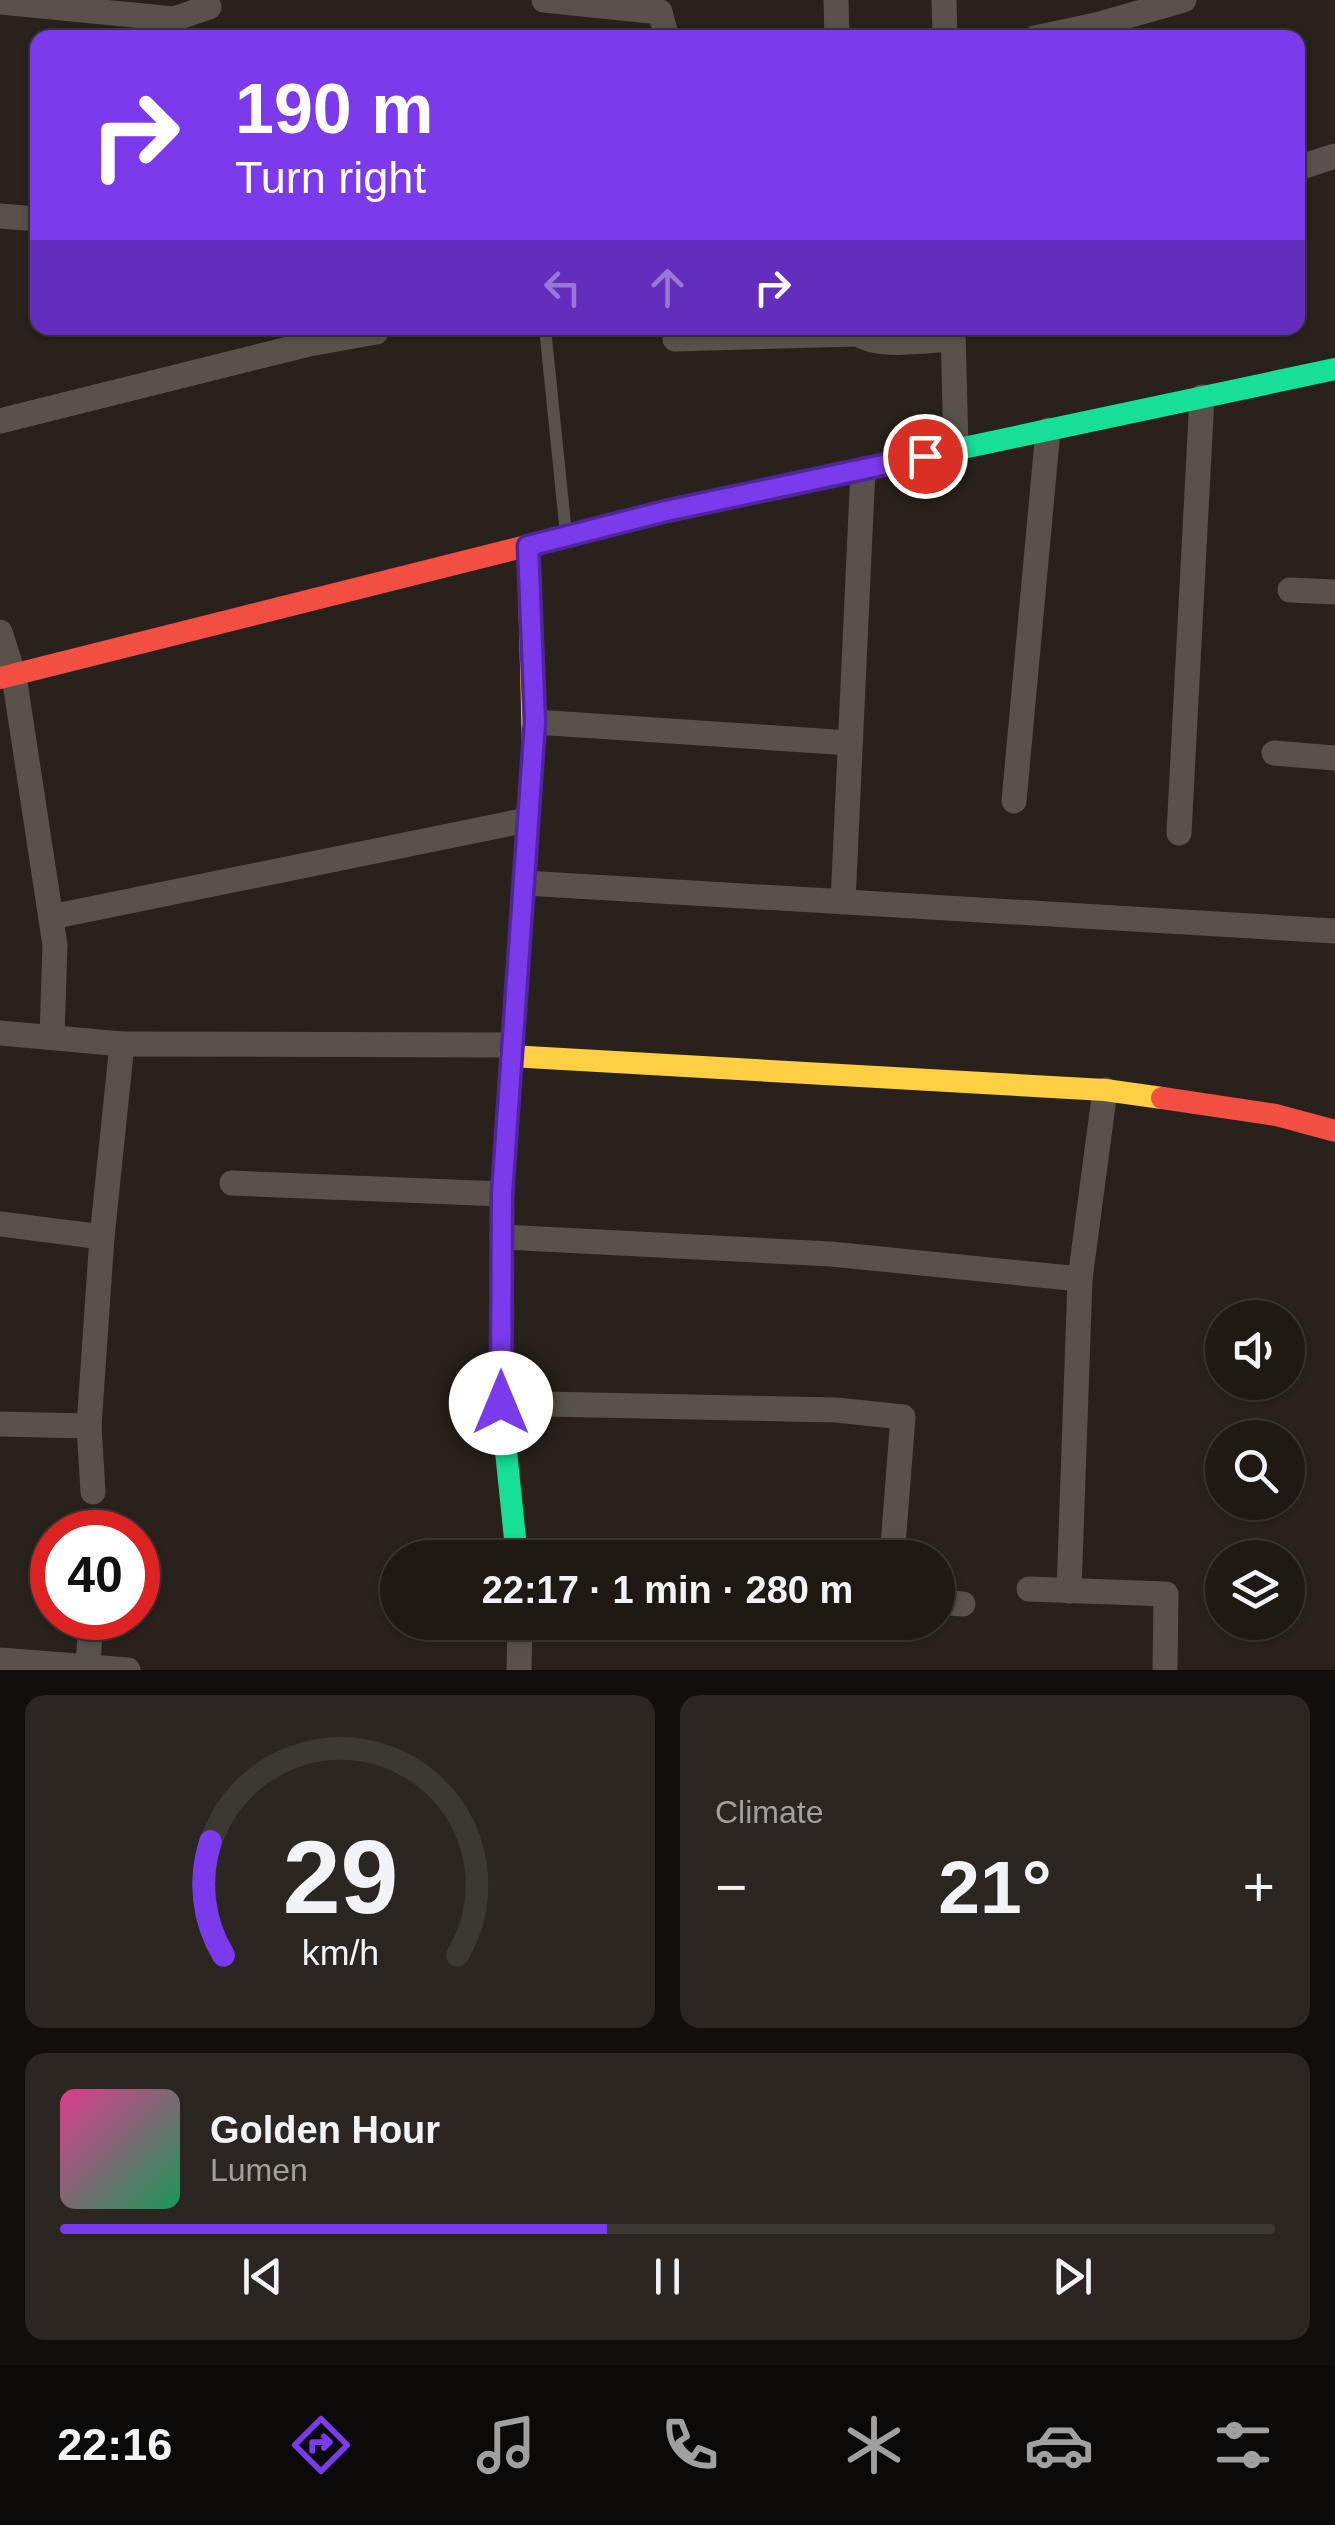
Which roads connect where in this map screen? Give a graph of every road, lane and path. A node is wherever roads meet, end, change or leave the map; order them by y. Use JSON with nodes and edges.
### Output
{"nodes":[{"id":1,"x":544,"y":0,"type":"edge"},
{"id":2,"x":836,"y":0,"type":"edge"},
{"id":3,"x":944,"y":0,"type":"edge"},
{"id":4,"x":1184,"y":0,"type":"edge"},
{"id":5,"x":0,"y":2,"type":"edge"},
{"id":6,"x":209,"y":7,"type":"dead end"},
{"id":7,"x":665,"y":30,"type":"edge"},
{"id":8,"x":836,"y":30,"type":"edge"},
{"id":9,"x":945,"y":30,"type":"edge"},
{"id":10,"x":1075,"y":30,"type":"edge"},
{"id":11,"x":1335,"y":156,"type":"edge"},
{"id":12,"x":1305,"y":166,"type":"edge"},
{"id":13,"x":0,"y":216,"type":"edge"},
{"id":14,"x":30,"y":218,"type":"edge"},
{"id":15,"x":359,"y":335,"type":"edge"},
{"id":16,"x":546,"y":335,"type":"edge"},
{"id":17,"x":764,"y":335,"type":"edge"},
{"id":18,"x":860,"y":335,"type":"edge"},
{"id":19,"x":943,"y":335,"type":"edge"},
{"id":20,"x":953,"y":335,"type":"edge"},
{"id":21,"x":675,"y":339,"type":"dead end"},
{"id":22,"x":1335,"y":369,"type":"edge"},
{"id":23,"x":1202,"y":397,"type":"junction"},
{"id":24,"x":0,"y":421,"type":"edge"},
{"id":25,"x":1048,"y":430,"type":"junction"},
{"id":26,"x":956,"y":449,"type":"junction"},
{"id":27,"x":863,"y":469,"type":"junction"},
{"id":28,"x":566,"y":536,"type":"junction"},
{"id":29,"x":528,"y":546,"type":"junction"},
{"id":30,"x":1290,"y":590,"type":"dead end"},
{"id":31,"x":1335,"y":592,"type":"edge"},
{"id":32,"x":0,"y":632,"type":"edge"},
{"id":33,"x":7,"y":677,"type":"edge"},
{"id":34,"x":535,"y":722,"type":"junction"},
{"id":35,"x":850,"y":743,"type":"junction"},
{"id":36,"x":1274,"y":753,"type":"dead end"},
{"id":37,"x":1335,"y":758,"type":"edge"},
{"id":38,"x":1014,"y":801,"type":"dead end"},
{"id":39,"x":526,"y":820,"type":"junction"},
{"id":40,"x":1178,"y":834,"type":"dead end"},
{"id":41,"x":525,"y":883,"type":"junction"},
{"id":42,"x":843,"y":902,"type":"junction"},
{"id":43,"x":51,"y":917,"type":"junction"},
{"id":44,"x":1335,"y":931,"type":"edge"},
{"id":45,"x":0,"y":1033,"type":"edge"},
{"id":46,"x":52,"y":1036,"type":"junction"},
{"id":47,"x":122,"y":1044,"type":"junction"},
{"id":48,"x":511,"y":1050,"type":"junction"},
{"id":49,"x":1105,"y":1090,"type":"junction"},
{"id":50,"x":1335,"y":1130,"type":"edge"},
{"id":51,"x":232,"y":1182,"type":"dead end"},
{"id":52,"x":502,"y":1194,"type":"junction"},
{"id":53,"x":0,"y":1224,"type":"edge"},
{"id":54,"x":502,"y":1236,"type":"junction"},
{"id":55,"x":102,"y":1237,"type":"junction"},
{"id":56,"x":1080,"y":1279,"type":"junction"},
{"id":57,"x":501,"y":1403,"type":"junction"},
{"id":58,"x":0,"y":1424,"type":"edge"},
{"id":59,"x":89,"y":1426,"type":"junction"},
{"id":60,"x":93,"y":1492,"type":"dead end"},
{"id":61,"x":514,"y":1540,"type":"edge"},
{"id":62,"x":893,"y":1540,"type":"edge"},
{"id":63,"x":1029,"y":1589,"type":"dead end"},
{"id":64,"x":1069,"y":1591,"type":"junction"},
{"id":65,"x":90,"y":1640,"type":"edge"},
{"id":66,"x":520,"y":1640,"type":"edge"},
{"id":67,"x":0,"y":1660,"type":"edge"},
{"id":68,"x":88,"y":1666,"type":"junction"},
{"id":69,"x":128,"y":1670,"type":"edge"},
{"id":70,"x":520,"y":1670,"type":"edge"},
{"id":71,"x":1164,"y":1670,"type":"edge"}],
"edges":[{"from":1,"to":7,"type":"street"},
{"from":2,"to":8,"type":"street"},
{"from":3,"to":9,"type":"street"},
{"from":4,"to":10,"type":"street"},
{"from":5,"to":6,"type":"street"},
{"from":11,"to":12,"type":"street"},
{"from":13,"to":14,"type":"street"},
{"from":15,"to":24,"type":"street"},
{"from":16,"to":28,"type":"lane"},
{"from":17,"to":21,"type":"street"},
{"from":18,"to":19,"type":"street"},
{"from":20,"to":26,"type":"street"},
{"from":22,"to":23,"type":"street"},
{"from":23,"to":25,"type":"street"},
{"from":23,"to":40,"type":"street"},
{"from":25,"to":26,"type":"street"},
{"from":25,"to":38,"type":"street"},
{"from":26,"to":27,"type":"street"},
{"from":27,"to":28,"type":"street"},
{"from":27,"to":35,"type":"street"},
{"from":28,"to":29,"type":"street"},
{"from":29,"to":33,"type":"street"},
{"from":29,"to":34,"type":"street"},
{"from":30,"to":31,"type":"street"},
{"from":32,"to":33,"type":"street"},
{"from":33,"to":43,"type":"street"},
{"from":34,"to":35,"type":"street"},
{"from":34,"to":39,"type":"street"},
{"from":35,"to":42,"type":"street"},
{"from":36,"to":37,"type":"street"},
{"from":39,"to":41,"type":"street"},
{"from":39,"to":43,"type":"street"},
{"from":41,"to":42,"type":"street"},
{"from":41,"to":48,"type":"street"},
{"from":42,"to":44,"type":"street"},
{"from":43,"to":46,"type":"street"},
{"from":45,"to":46,"type":"street"},
{"from":46,"to":47,"type":"street"},
{"from":47,"to":48,"type":"street"},
{"from":47,"to":55,"type":"street"},
{"from":48,"to":49,"type":"street"},
{"from":48,"to":52,"type":"street"},
{"from":49,"to":50,"type":"street"},
{"from":49,"to":56,"type":"street"},
{"from":51,"to":52,"type":"street"},
{"from":52,"to":54,"type":"street"},
{"from":53,"to":55,"type":"street"},
{"from":54,"to":56,"type":"street"},
{"from":54,"to":57,"type":"street"},
{"from":55,"to":59,"type":"street"},
{"from":56,"to":64,"type":"street"},
{"from":57,"to":61,"type":"street"},
{"from":57,"to":62,"type":"street"},
{"from":58,"to":59,"type":"street"},
{"from":59,"to":60,"type":"street"},
{"from":63,"to":64,"type":"street"},
{"from":64,"to":71,"type":"street"},
{"from":65,"to":68,"type":"street"},
{"from":66,"to":70,"type":"street"},
{"from":67,"to":68,"type":"street"},
{"from":68,"to":69,"type":"street"}]}
